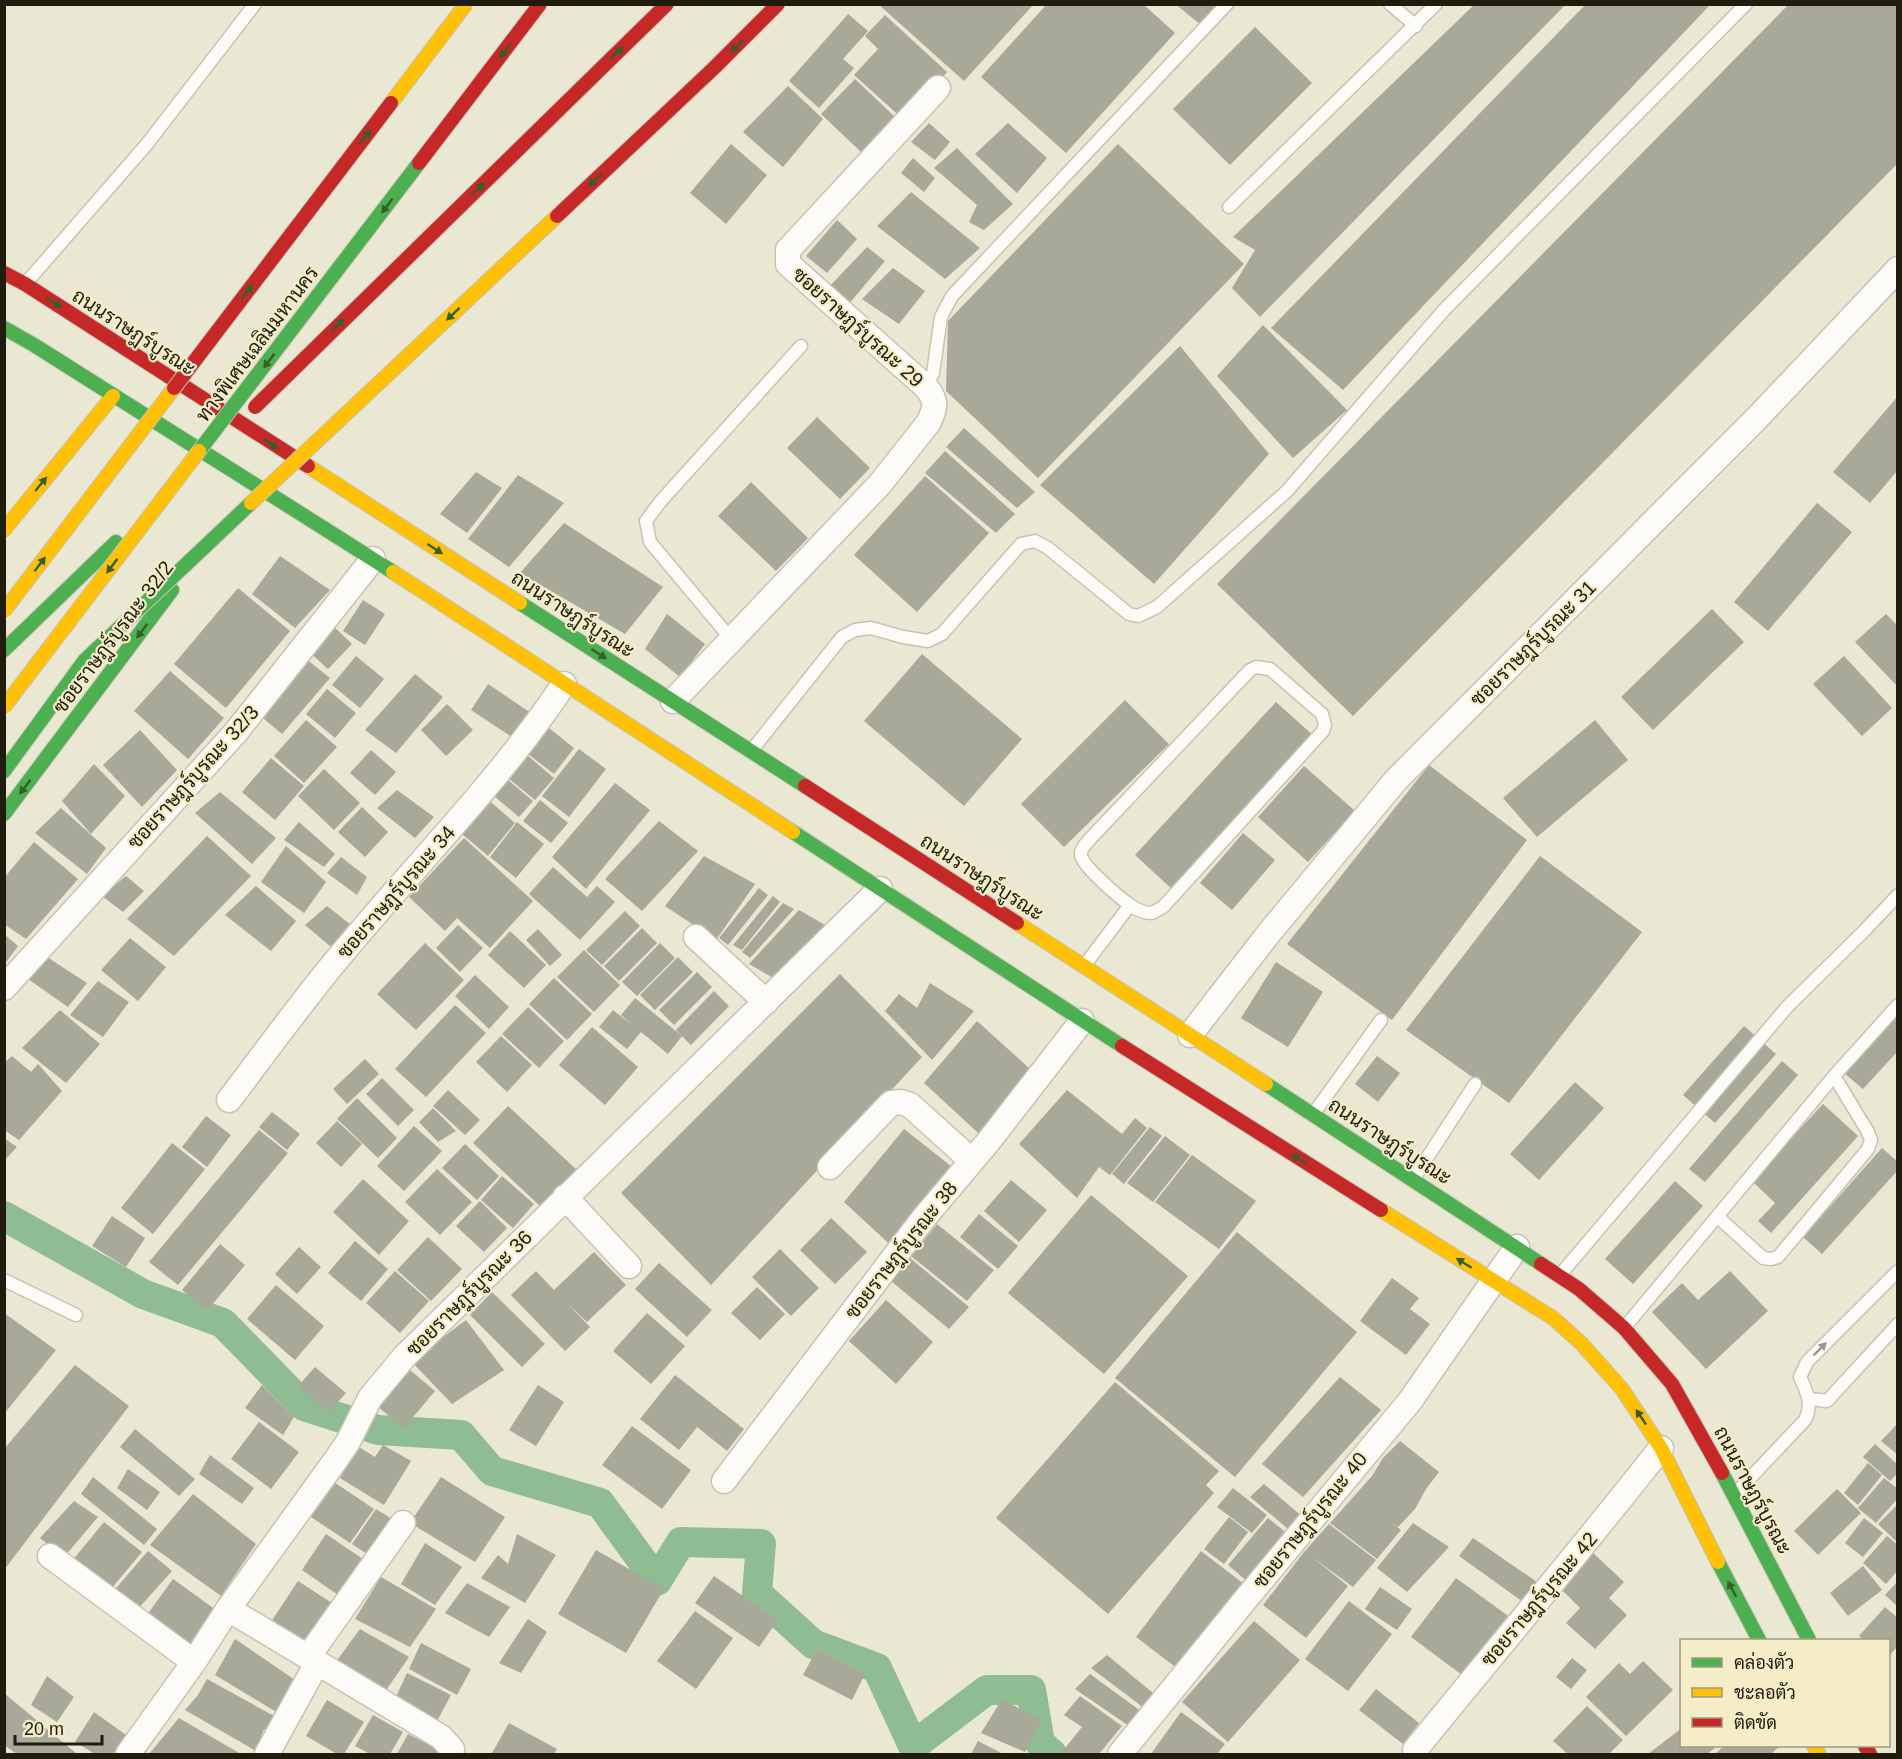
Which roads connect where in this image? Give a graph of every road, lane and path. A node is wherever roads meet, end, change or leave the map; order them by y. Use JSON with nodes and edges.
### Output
{"nodes":[{"id":1,"x":255,"y":4,"type":"edge"},
{"id":2,"x":466,"y":4,"type":"edge"},
{"id":3,"x":540,"y":4,"type":"edge"},
{"id":4,"x":667,"y":4,"type":"edge"},
{"id":5,"x":778,"y":4,"type":"edge"},
{"id":6,"x":1227,"y":4,"type":"edge"},
{"id":7,"x":1390,"y":4,"type":"edge"},
{"id":8,"x":1436,"y":4,"type":"edge"},
{"id":9,"x":1746,"y":4,"type":"edge"},
{"id":10,"x":1416,"y":26,"type":"junction"},
{"id":11,"x":938,"y":88,"type":"dead end"},
{"id":12,"x":1229,"y":207,"type":"dead end"},
{"id":13,"x":1898,"y":269,"type":"edge"},
{"id":14,"x":4,"y":273,"type":"edge"},
{"id":15,"x":25,"y":284,"type":"junction"},
{"id":16,"x":4,"y":328,"type":"edge"},
{"id":17,"x":801,"y":346,"type":"dead end"},
{"id":18,"x":926,"y":387,"type":"junction"},
{"id":19,"x":113,"y":396,"type":"junction"},
{"id":20,"x":252,"y":483,"type":"junction"},
{"id":21,"x":4,"y":530,"type":"edge"},
{"id":22,"x":116,"y":542,"type":"junction"},
{"id":23,"x":373,"y":559,"type":"junction"},
{"id":24,"x":4,"y":611,"type":"edge"},
{"id":25,"x":4,"y":632,"type":"edge"},
{"id":26,"x":731,"y":639,"type":"junction"},
{"id":27,"x":4,"y":650,"type":"edge"},
{"id":28,"x":85,"y":660,"type":"junction"},
{"id":29,"x":564,"y":684,"type":"junction"},
{"id":30,"x":672,"y":701,"type":"junction"},
{"id":31,"x":4,"y":708,"type":"edge"},
{"id":32,"x":34,"y":708,"type":"dead end"},
{"id":33,"x":752,"y":751,"type":"junction"},
{"id":34,"x":4,"y":771,"type":"edge"},
{"id":35,"x":4,"y":814,"type":"edge"},
{"id":36,"x":880,"y":889,"type":"junction"},
{"id":37,"x":1898,"y":895,"type":"edge"},
{"id":38,"x":1130,"y":905,"type":"junction"},
{"id":39,"x":696,"y":937,"type":"dead end"},
{"id":40,"x":1084,"y":966,"type":"junction"},
{"id":41,"x":4,"y":988,"type":"edge"},
{"id":42,"x":766,"y":1002,"type":"junction"},
{"id":43,"x":1898,"y":1005,"type":"edge"},
{"id":44,"x":1381,"y":1020,"type":"dead end"},
{"id":45,"x":1082,"y":1022,"type":"junction"},
{"id":46,"x":1190,"y":1035,"type":"junction"},
{"id":47,"x":1834,"y":1076,"type":"junction"},
{"id":48,"x":1475,"y":1084,"type":"dead end"},
{"id":49,"x":229,"y":1100,"type":"dead end"},
{"id":50,"x":1313,"y":1114,"type":"junction"},
{"id":51,"x":972,"y":1161,"type":"junction"},
{"id":52,"x":830,"y":1167,"type":"dead end"},
{"id":53,"x":1413,"y":1179,"type":"junction"},
{"id":54,"x":565,"y":1197,"type":"junction"},
{"id":55,"x":1718,"y":1217,"type":"junction"},
{"id":56,"x":1517,"y":1247,"type":"junction"},
{"id":57,"x":629,"y":1266,"type":"dead end"},
{"id":58,"x":1898,"y":1271,"type":"edge"},
{"id":59,"x":1559,"y":1276,"type":"junction"},
{"id":60,"x":4,"y":1280,"type":"edge"},
{"id":61,"x":1493,"y":1281,"type":"junction"},
{"id":62,"x":76,"y":1315,"type":"dead end"},
{"id":63,"x":1898,"y":1324,"type":"edge"},
{"id":64,"x":1624,"y":1328,"type":"junction"},
{"id":65,"x":1810,"y":1399,"type":"junction"},
{"id":66,"x":1661,"y":1448,"type":"junction"},
{"id":67,"x":724,"y":1481,"type":"dead end"},
{"id":68,"x":1734,"y":1495,"type":"junction"},
{"id":69,"x":403,"y":1523,"type":"dead end"},
{"id":70,"x":50,"y":1556,"type":"dead end"},
{"id":71,"x":228,"y":1609,"type":"junction"},
{"id":72,"x":1758,"y":1639,"type":"edge"},
{"id":73,"x":1808,"y":1639,"type":"edge"},
{"id":74,"x":312,"y":1660,"type":"junction"},
{"id":75,"x":194,"y":1662,"type":"junction"},
{"id":76,"x":1415,"y":1750,"type":"dead end"},
{"id":77,"x":128,"y":1755,"type":"edge"},
{"id":78,"x":267,"y":1755,"type":"edge"},
{"id":79,"x":451,"y":1755,"type":"edge"},
{"id":80,"x":1120,"y":1755,"type":"edge"}],
"edges":[{"from":1,"to":15,"type":"lane"},
{"from":24,"to":2,"type":"main road","name":"ทางพิเศษเฉลิมมหานคร","one_way":true,"bridge":true},
{"from":3,"to":31,"type":"main road","name":"ทางพิเศษเฉลิมมหานคร","one_way":true,"bridge":true},
{"from":22,"to":4,"type":"main road","one_way":true,"bridge":true},
{"from":5,"to":28,"type":"main road","one_way":true,"bridge":true},
{"from":6,"to":18,"type":"lane"},
{"from":7,"to":10,"type":"lane"},
{"from":8,"to":10,"type":"lane"},
{"from":9,"to":33,"type":"lane"},
{"from":10,"to":12,"type":"lane"},
{"from":11,"to":18,"type":"street","name":"ซอยราษฎร์บูรณะ 29"},
{"from":13,"to":46,"type":"street","name":"ซอยราษฎร์บูรณะ 31"},
{"from":14,"to":15,"type":"main road","name":"ถนนราษฎร์บูรณะ"},
{"from":15,"to":30,"type":"main road","name":"ถนนราษฎร์บูรณะ","one_way":true},
{"from":16,"to":19,"type":"main road"},
{"from":17,"to":26,"type":"lane"},
{"from":18,"to":26,"type":"street","name":"ซอยราษฎร์บูรณะ 29"},
{"from":19,"to":20,"type":"main road"},
{"from":21,"to":19,"type":"main road","one_way":true},
{"from":20,"to":23,"type":"main road"},
{"from":20,"to":35,"type":"main road","name":"ซอยราษฎร์บูรณะ 32/2","one_way":true},
{"from":22,"to":25,"type":"main road"},
{"from":22,"to":27,"type":"main road"},
{"from":23,"to":29,"type":"main road"},
{"from":23,"to":41,"type":"street","name":"ซอยราษฎร์บูรณะ 32/3"},
{"from":26,"to":30,"type":"street","name":"ซอยราษฎร์บูรณะ 29"},
{"from":28,"to":32,"type":"main road"},
{"from":28,"to":34,"type":"main road"},
{"from":29,"to":36,"type":"main road"},
{"from":29,"to":49,"type":"street","name":"ซอยราษฎร์บูรณะ 34"},
{"from":30,"to":33,"type":"main road","name":"ถนนราษฎร์บูรณะ"},
{"from":33,"to":40,"type":"main road","name":"ถนนราษฎร์บูรณะ"},
{"from":36,"to":42,"type":"street","name":"ซอยราษฎร์บูรณะ 36"},
{"from":36,"to":45,"type":"main road"},
{"from":37,"to":59,"type":"lane"},
{"from":38,"to":38,"type":"lane"},
{"from":38,"to":40,"type":"lane"},
{"from":39,"to":42,"type":"street"},
{"from":40,"to":46,"type":"main road","name":"ถนนราษฎร์บูรณะ"},
{"from":42,"to":54,"type":"street","name":"ซอยราษฎร์บูรณะ 36"},
{"from":43,"to":47,"type":"lane"},
{"from":44,"to":50,"type":"lane"},
{"from":45,"to":51,"type":"street","name":"ซอยราษฎร์บูรณะ 38"},
{"from":61,"to":45,"type":"main road","one_way":true},
{"from":46,"to":50,"type":"main road","name":"ถนนราษฎร์บูรณะ"},
{"from":47,"to":55,"type":"lane"},
{"from":47,"to":55,"type":"lane"},
{"from":48,"to":53,"type":"lane"},
{"from":50,"to":53,"type":"main road","name":"ถนนราษฎร์บูรณะ"},
{"from":51,"to":52,"type":"street"},
{"from":51,"to":67,"type":"street","name":"ซอยราษฎร์บูรณะ 38"},
{"from":53,"to":56,"type":"main road","name":"ถนนราษฎร์บูรณะ"},
{"from":54,"to":57,"type":"street"},
{"from":54,"to":71,"type":"street","name":"ซอยราษฎร์บูรณะ 36"},
{"from":55,"to":64,"type":"lane"},
{"from":56,"to":59,"type":"main road","name":"ถนนราษฎร์บูรณะ"},
{"from":56,"to":61,"type":"street","name":"ซอยราษฎร์บูรณะ 40"},
{"from":65,"to":58,"type":"lane","one_way":true},
{"from":59,"to":64,"type":"main road","name":"ถนนราษฎร์บูรณะ"},
{"from":60,"to":62,"type":"lane"},
{"from":66,"to":61,"type":"main road","one_way":true},
{"from":61,"to":80,"type":"street","name":"ซอยราษฎร์บูรณะ 40"},
{"from":63,"to":65,"type":"lane"},
{"from":64,"to":68,"type":"main road","name":"ถนนราษฎร์บูรณะ"},
{"from":65,"to":68,"type":"lane"},
{"from":72,"to":66,"type":"main road","one_way":true},
{"from":66,"to":76,"type":"street","name":"ซอยราษฎร์บูรณะ 42"},
{"from":68,"to":73,"type":"main road","name":"ถนนราษฎร์บูรณะ"},
{"from":69,"to":74,"type":"street"},
{"from":70,"to":75,"type":"street"},
{"from":71,"to":74,"type":"street"},
{"from":71,"to":75,"type":"street","name":"ซอยราษฎร์บูรณะ 36"},
{"from":74,"to":78,"type":"street"},
{"from":74,"to":79,"type":"street"},
{"from":75,"to":77,"type":"street","name":"ซอยราษฎร์บูรณะ 36"}]}
